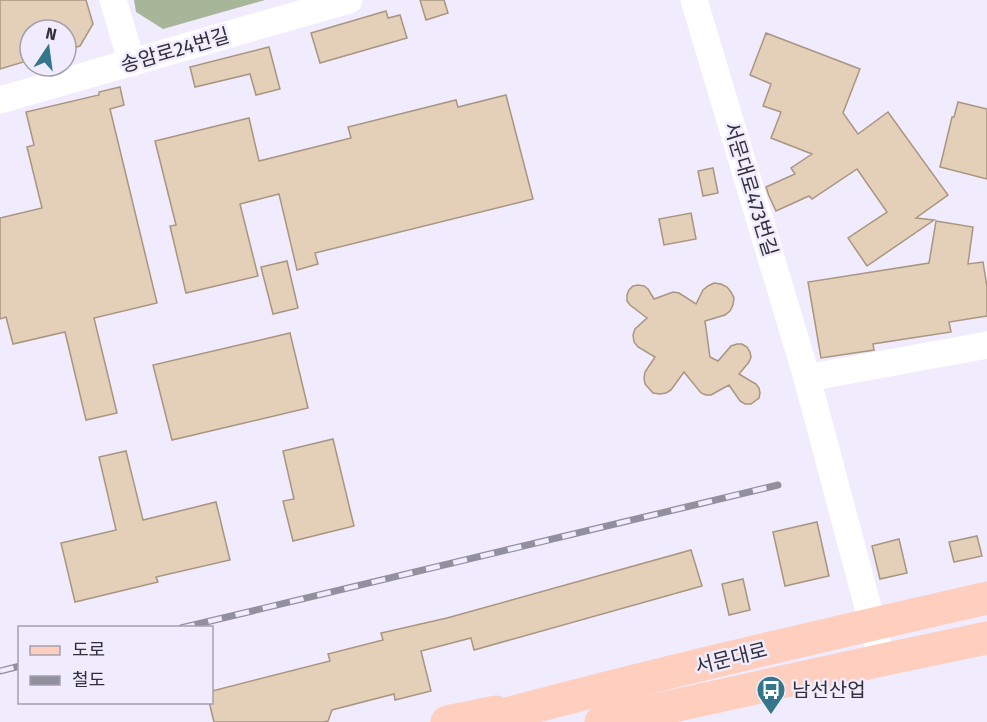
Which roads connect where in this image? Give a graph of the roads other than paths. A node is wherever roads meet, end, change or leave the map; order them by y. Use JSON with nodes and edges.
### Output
{"nodes":[{"id":1,"x":113,"y":0,"type":"edge"},
{"id":2,"x":349,"y":0,"type":"edge"},
{"id":3,"x":694,"y":0,"type":"edge"},
{"id":4,"x":132,"y":63,"type":"junction"},
{"id":5,"x":0,"y":100,"type":"edge"},
{"id":6,"x":987,"y":345,"type":"edge"},
{"id":7,"x":807,"y":378,"type":"junction"},
{"id":8,"x":987,"y":598,"type":"edge"},
{"id":9,"x":873,"y":623,"type":"junction"},
{"id":10,"x":987,"y":638,"type":"edge"},
{"id":11,"x":882,"y":660,"type":"junction"},
{"id":12,"x":554,"y":701,"type":"junction"},
{"id":13,"x":447,"y":722,"type":"edge"},
{"id":14,"x":477,"y":722,"type":"edge"},
{"id":15,"x":601,"y":722,"type":"edge"}],
"edges":[{"from":1,"to":4,"type":"street"},
{"from":2,"to":4,"type":"street","name":"송암로24번길"},
{"from":3,"to":7,"type":"street","name":"서문대로473번길"},
{"from":4,"to":5,"type":"street","name":"송암로24번길"},
{"from":6,"to":7,"type":"street"},
{"from":7,"to":9,"type":"street","name":"서문대로473번길"},
{"from":8,"to":9,"type":"main road","name":"서문대로"},
{"from":9,"to":11,"type":"street","name":"서문대로473번길"},
{"from":9,"to":12,"type":"main road","name":"서문대로"},
{"from":10,"to":11,"type":"main road","name":"서문대로"},
{"from":11,"to":15,"type":"main road","name":"서문대로"},
{"from":12,"to":13,"type":"main road"},
{"from":12,"to":14,"type":"main road","name":"서문대로"}]}
